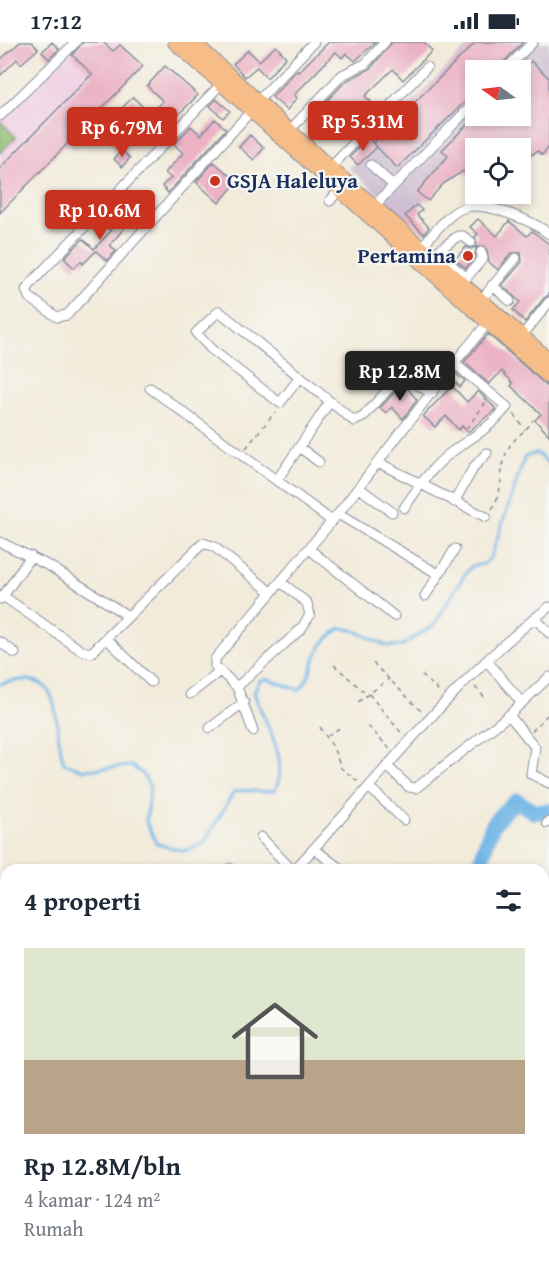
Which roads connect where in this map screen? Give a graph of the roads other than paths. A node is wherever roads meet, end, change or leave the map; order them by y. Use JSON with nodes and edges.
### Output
{"nodes":[{"id":1,"x":76,"y":42,"type":"edge"},
{"id":2,"x":175,"y":42,"type":"edge"},
{"id":3,"x":193,"y":42,"type":"edge"},
{"id":4,"x":314,"y":42,"type":"edge"},
{"id":5,"x":385,"y":42,"type":"edge"},
{"id":6,"x":533,"y":42,"type":"edge"},
{"id":7,"x":515,"y":60,"type":"edge"},
{"id":8,"x":427,"y":67,"type":"dead end"},
{"id":9,"x":221,"y":84,"type":"junction"},
{"id":10,"x":254,"y":107,"type":"junction"},
{"id":11,"x":465,"y":111,"type":"edge"},
{"id":12,"x":0,"y":116,"type":"edge"},
{"id":13,"x":289,"y":130,"type":"junction"},
{"id":14,"x":371,"y":165,"type":"dead end"},
{"id":15,"x":330,"y":168,"type":"junction"},
{"id":16,"x":393,"y":185,"type":"junction"},
{"id":17,"x":339,"y":190,"type":"junction"},
{"id":18,"x":330,"y":201,"type":"dead end"},
{"id":19,"x":374,"y":206,"type":"junction"},
{"id":20,"x":549,"y":234,"type":"edge"},
{"id":21,"x":471,"y":242,"type":"dead end"},
{"id":22,"x":481,"y":252,"type":"dead end"},
{"id":23,"x":428,"y":255,"type":"junction"},
{"id":24,"x":516,"y":258,"type":"dead end"},
{"id":25,"x":464,"y":280,"type":"junction"},
{"id":26,"x":492,"y":285,"type":"junction"},
{"id":27,"x":474,"y":299,"type":"junction"},
{"id":28,"x":510,"y":301,"type":"dead end"},
{"id":29,"x":549,"y":302,"type":"edge"},
{"id":30,"x":488,"y":323,"type":"junction"},
{"id":31,"x":522,"y":336,"type":"junction"},
{"id":32,"x":549,"y":360,"type":"edge"},
{"id":33,"x":454,"y":363,"type":"junction"},
{"id":34,"x":300,"y":377,"type":"junction"},
{"id":35,"x":549,"y":377,"type":"edge"},
{"id":36,"x":150,"y":388,"type":"dead end"},
{"id":37,"x":432,"y":394,"type":"junction"},
{"id":38,"x":329,"y":403,"type":"junction"},
{"id":39,"x":299,"y":447,"type":"junction"},
{"id":40,"x":487,"y":453,"type":"dead end"},
{"id":41,"x":319,"y":462,"type":"dead end"},
{"id":42,"x":379,"y":463,"type":"junction"},
{"id":43,"x":277,"y":480,"type":"junction"},
{"id":44,"x":420,"y":485,"type":"junction"},
{"id":45,"x":359,"y":488,"type":"junction"},
{"id":46,"x":454,"y":502,"type":"junction"},
{"id":47,"x":405,"y":508,"type":"dead end"},
{"id":48,"x":392,"y":512,"type":"dead end"},
{"id":49,"x":335,"y":517,"type":"junction"},
{"id":50,"x":486,"y":517,"type":"road end"},
{"id":51,"x":0,"y":542,"type":"edge"},
{"id":52,"x":309,"y":549,"type":"junction"},
{"id":53,"x":455,"y":549,"type":"dead end"},
{"id":54,"x":31,"y":556,"type":"junction"},
{"id":55,"x":438,"y":574,"type":"junction"},
{"id":56,"x":280,"y":582,"type":"junction"},
{"id":57,"x":271,"y":592,"type":"junction"},
{"id":58,"x":425,"y":596,"type":"dead end"},
{"id":59,"x":2,"y":598,"type":"edge"},
{"id":60,"x":549,"y":607,"type":"edge"},
{"id":61,"x":128,"y":616,"type":"junction"},
{"id":62,"x":394,"y":616,"type":"dead end"},
{"id":63,"x":535,"y":618,"type":"junction"},
{"id":64,"x":549,"y":633,"type":"edge"},
{"id":65,"x":107,"y":639,"type":"junction"},
{"id":66,"x":0,"y":642,"type":"edge"},
{"id":67,"x":15,"y":653,"type":"dead end"},
{"id":68,"x":487,"y":660,"type":"junction"},
{"id":69,"x":220,"y":671,"type":"junction"},
{"id":70,"x":549,"y":677,"type":"edge"},
{"id":71,"x":151,"y":682,"type":"dead end"},
{"id":72,"x":237,"y":687,"type":"junction"},
{"id":73,"x":190,"y":694,"type":"dead end"},
{"id":74,"x":244,"y":702,"type":"junction"},
{"id":75,"x":522,"y":703,"type":"junction"},
{"id":76,"x":510,"y":715,"type":"junction"},
{"id":77,"x":210,"y":728,"type":"dead end"},
{"id":78,"x":253,"y":731,"type":"dead end"},
{"id":79,"x":388,"y":767,"type":"junction"},
{"id":80,"x":549,"y":783,"type":"edge"},
{"id":81,"x":368,"y":789,"type":"junction"},
{"id":82,"x":404,"y":820,"type":"dead end"},
{"id":83,"x":261,"y":837,"type":"dead end"},
{"id":84,"x":314,"y":849,"type":"junction"},
{"id":85,"x":287,"y":864,"type":"edge"},
{"id":86,"x":299,"y":864,"type":"edge"},
{"id":87,"x":334,"y":864,"type":"edge"}],
"edges":[{"from":1,"to":12,"type":"street"},
{"from":2,"to":9,"type":"highway"},
{"from":3,"to":10,"type":"highway"},
{"from":4,"to":10,"type":"street"},
{"from":5,"to":13,"type":"street"},
{"from":6,"to":7,"type":"street"},
{"from":8,"to":15,"type":"street"},
{"from":9,"to":10,"type":"highway"},
{"from":9,"to":10,"type":"street"},
{"from":10,"to":13,"type":"highway"},
{"from":10,"to":17,"type":"highway"},
{"from":11,"to":16,"type":"street"},
{"from":13,"to":15,"type":"highway"},
{"from":14,"to":16,"type":"street"},
{"from":15,"to":19,"type":"highway"},
{"from":16,"to":19,"type":"street"},
{"from":17,"to":18,"type":"street"},
{"from":17,"to":23,"type":"highway"},
{"from":19,"to":23,"type":"highway"},
{"from":20,"to":23,"type":"street"},
{"from":21,"to":23,"type":"street"},
{"from":22,"to":25,"type":"street"},
{"from":23,"to":25,"type":"highway"},
{"from":23,"to":27,"type":"highway"},
{"from":24,"to":26,"type":"street"},
{"from":25,"to":27,"type":"highway"},
{"from":26,"to":27,"type":"street"},
{"from":26,"to":28,"type":"street"},
{"from":27,"to":30,"type":"highway"},
{"from":27,"to":31,"type":"highway"},
{"from":29,"to":31,"type":"street"},
{"from":30,"to":33,"type":"street"},
{"from":30,"to":35,"type":"highway"},
{"from":31,"to":32,"type":"highway"},
{"from":33,"to":37,"type":"street"},
{"from":33,"to":44,"type":"street"},
{"from":34,"to":34,"type":"street"},
{"from":34,"to":38,"type":"street"},
{"from":36,"to":43,"type":"street"},
{"from":37,"to":38,"type":"street"},
{"from":37,"to":42,"type":"street"},
{"from":38,"to":39,"type":"street"},
{"from":39,"to":41,"type":"street"},
{"from":39,"to":43,"type":"street"},
{"from":40,"to":46,"type":"street"},
{"from":42,"to":44,"type":"street"},
{"from":42,"to":45,"type":"street"},
{"from":43,"to":49,"type":"street"},
{"from":44,"to":46,"type":"street"},
{"from":44,"to":47,"type":"street"},
{"from":45,"to":48,"type":"street"},
{"from":45,"to":49,"type":"street"},
{"from":46,"to":50,"type":"street"},
{"from":49,"to":52,"type":"street"},
{"from":49,"to":55,"type":"street"},
{"from":51,"to":54,"type":"street"},
{"from":52,"to":56,"type":"street"},
{"from":52,"to":62,"type":"street"},
{"from":53,"to":55,"type":"street"},
{"from":54,"to":59,"type":"street"},
{"from":54,"to":61,"type":"street"},
{"from":55,"to":58,"type":"street"},
{"from":56,"to":57,"type":"street"},
{"from":56,"to":72,"type":"street"},
{"from":57,"to":61,"type":"street"},
{"from":57,"to":69,"type":"street"},
{"from":59,"to":65,"type":"street"},
{"from":60,"to":63,"type":"street"},
{"from":61,"to":65,"type":"street"},
{"from":63,"to":64,"type":"street"},
{"from":63,"to":68,"type":"street"},
{"from":65,"to":71,"type":"street"},
{"from":66,"to":67,"type":"street"},
{"from":68,"to":75,"type":"street"},
{"from":68,"to":79,"type":"street"},
{"from":69,"to":72,"type":"street"},
{"from":69,"to":73,"type":"street"},
{"from":70,"to":75,"type":"street"},
{"from":72,"to":74,"type":"street"},
{"from":74,"to":77,"type":"street"},
{"from":74,"to":78,"type":"street"},
{"from":75,"to":76,"type":"street"},
{"from":76,"to":79,"type":"street"},
{"from":76,"to":80,"type":"street"},
{"from":79,"to":81,"type":"street"},
{"from":81,"to":82,"type":"street"},
{"from":81,"to":84,"type":"street"},
{"from":83,"to":85,"type":"street"},
{"from":84,"to":86,"type":"street"},
{"from":84,"to":87,"type":"street"}]}
